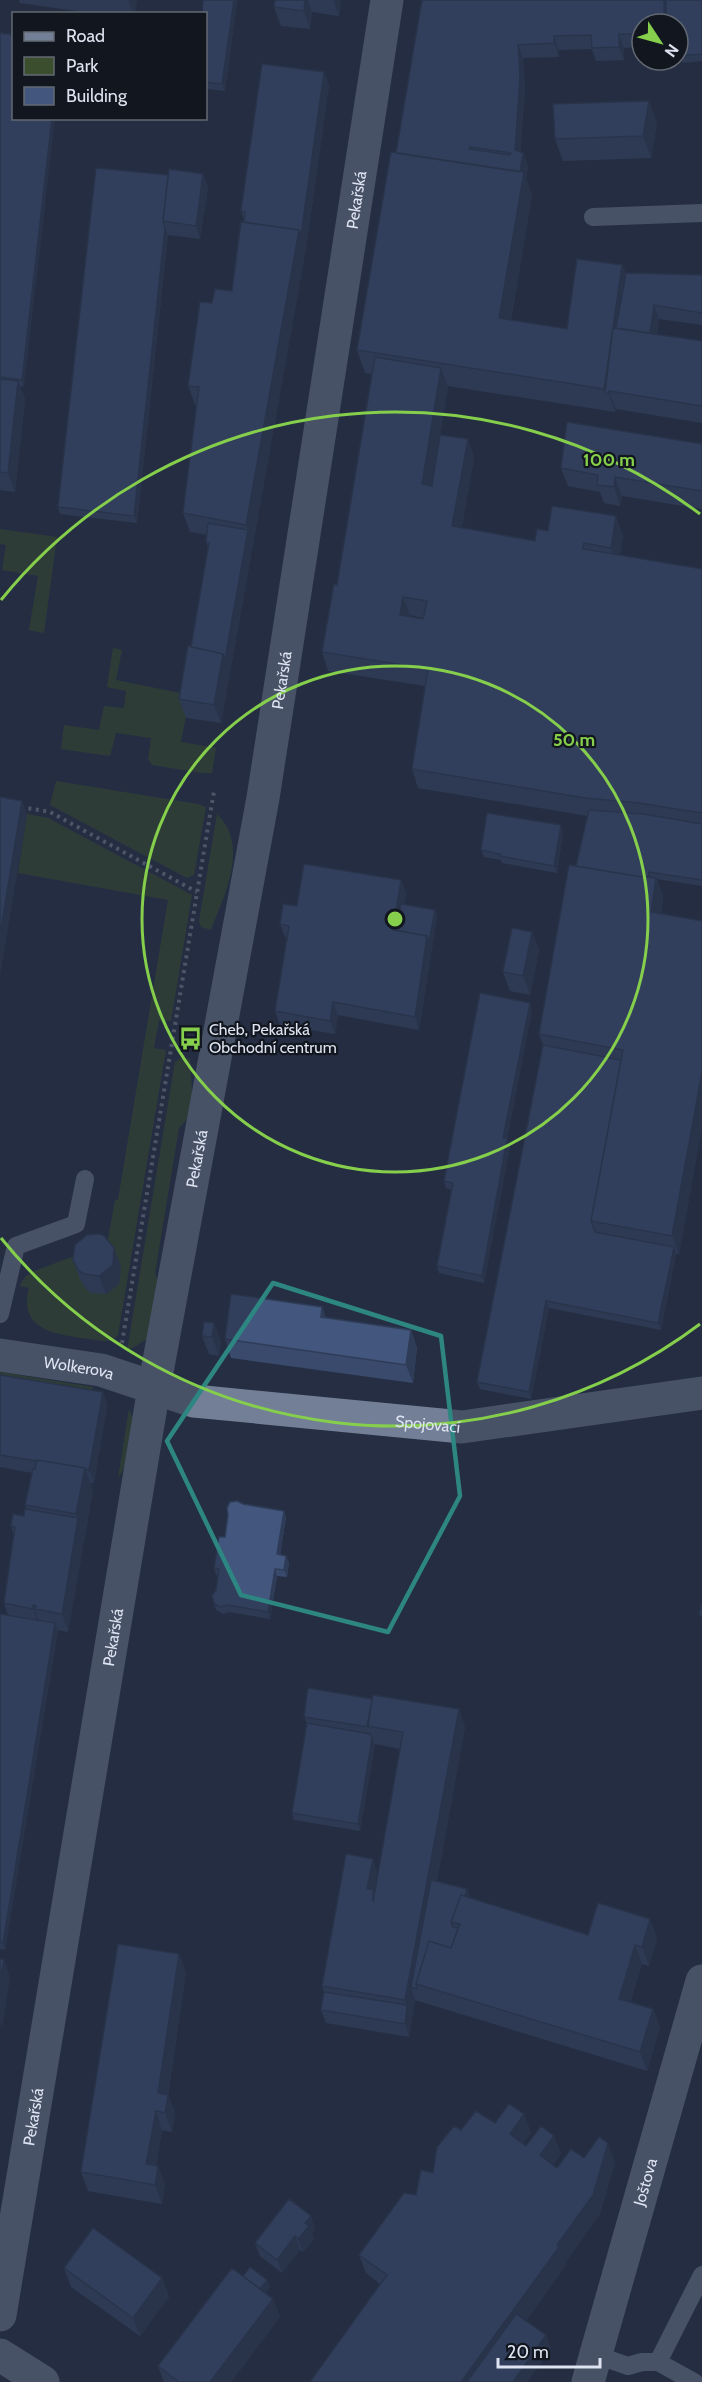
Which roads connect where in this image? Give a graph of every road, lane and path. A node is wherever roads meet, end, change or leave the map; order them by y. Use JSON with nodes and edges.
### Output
{"nodes":[{"id":1,"x":387,"y":0,"type":"edge"},
{"id":2,"x":702,"y":213,"type":"edge"},
{"id":3,"x":593,"y":217,"type":"dead end"},
{"id":4,"x":214,"y":791,"type":"dead end"},
{"id":5,"x":10,"y":805,"type":"edge"},
{"id":6,"x":198,"y":892,"type":"junction"},
{"id":7,"x":85,"y":1179,"type":"dead end"},
{"id":8,"x":0,"y":1314,"type":"edge"},
{"id":9,"x":0,"y":1355,"type":"edge"},
{"id":10,"x":117,"y":1375,"type":"junction"},
{"id":11,"x":154,"y":1388,"type":"junction"},
{"id":12,"x":702,"y":1393,"type":"edge"},
{"id":13,"x":702,"y":1981,"type":"edge"},
{"id":14,"x":702,"y":2275,"type":"edge"},
{"id":15,"x":0,"y":2315,"type":"edge"},
{"id":16,"x":0,"y":2355,"type":"edge"},
{"id":17,"x":658,"y":2362,"type":"junction"},
{"id":18,"x":592,"y":2369,"type":"edge"},
{"id":19,"x":43,"y":2382,"type":"edge"},
{"id":20,"x":694,"y":2382,"type":"edge"}],
"edges":[{"from":1,"to":11,"type":"street","name":"Pekařská"},
{"from":2,"to":3,"type":"lane"},
{"from":4,"to":6,"type":"path"},
{"from":5,"to":6,"type":"path"},
{"from":6,"to":10,"type":"path"},
{"from":7,"to":8,"type":"lane"},
{"from":9,"to":10,"type":"street","name":"Wolkerova"},
{"from":10,"to":11,"type":"street","name":"Wolkerova"},
{"from":11,"to":12,"type":"street","name":"Spojovací"},
{"from":11,"to":15,"type":"street","name":"Pekařská"},
{"from":13,"to":18,"type":"street","name":"Joštova"},
{"from":14,"to":17,"type":"lane"},
{"from":16,"to":19,"type":"street"},
{"from":17,"to":18,"type":"lane"},
{"from":17,"to":20,"type":"lane"}]}
